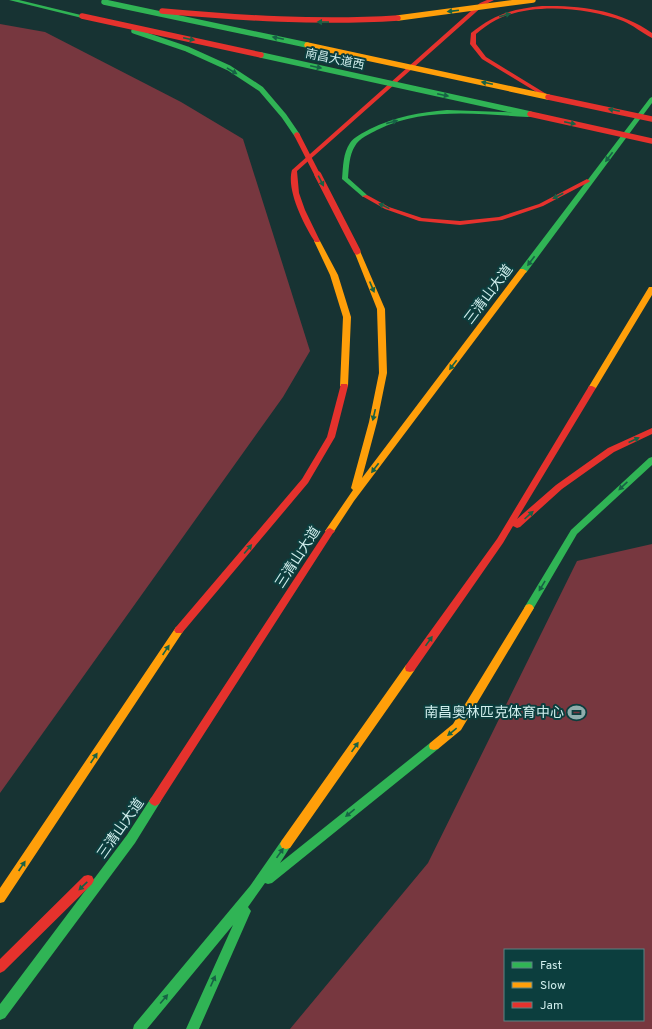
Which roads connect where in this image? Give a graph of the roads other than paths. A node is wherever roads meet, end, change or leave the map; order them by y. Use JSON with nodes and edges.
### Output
{"nodes":[{"id":1,"x":12,"y":0,"type":"edge"},
{"id":2,"x":491,"y":0,"type":"edge"},
{"id":3,"x":533,"y":0,"type":"edge"},
{"id":4,"x":100,"y":1,"type":"edge"},
{"id":5,"x":130,"y":7,"type":"junction"},
{"id":6,"x":105,"y":21,"type":"junction"},
{"id":7,"x":652,"y":36,"type":"edge"},
{"id":8,"x":545,"y":95,"type":"junction"},
{"id":9,"x":652,"y":99,"type":"edge"},
{"id":10,"x":532,"y":115,"type":"junction"},
{"id":11,"x":652,"y":119,"type":"edge"},
{"id":12,"x":652,"y":141,"type":"edge"},
{"id":13,"x":593,"y":178,"type":"junction"},
{"id":14,"x":652,"y":289,"type":"edge"},
{"id":15,"x":652,"y":432,"type":"edge"},
{"id":16,"x":652,"y":460,"type":"edge"},
{"id":17,"x":351,"y":499,"type":"junction"},
{"id":18,"x":500,"y":541,"type":"junction"},
{"id":19,"x":131,"y":839,"type":"junction"},
{"id":20,"x":254,"y":890,"type":"junction"},
{"id":21,"x":0,"y":898,"type":"edge"},
{"id":22,"x":0,"y":967,"type":"edge"},
{"id":23,"x":0,"y":1014,"type":"edge"},
{"id":24,"x":139,"y":1029,"type":"edge"},
{"id":25,"x":192,"y":1029,"type":"edge"}],
"edges":[{"from":1,"to":6,"type":"main road","name":"南昌大道西","bridge":true},
{"from":21,"to":2,"type":"main road","one_way":true},
{"from":3,"to":5,"type":"main road","one_way":true,"bridge":true},
{"from":4,"to":5,"type":"main road","name":"南昌大道西","bridge":true},
{"from":8,"to":5,"type":"main road","name":"南昌大道西","one_way":true,"bridge":true},
{"from":6,"to":10,"type":"main road","name":"南昌大道西","one_way":true,"bridge":true},
{"from":6,"to":17,"type":"main road","one_way":true,"bridge":true},
{"from":8,"to":7,"type":"main road","one_way":true},
{"from":11,"to":8,"type":"main road","name":"南昌大道西","one_way":true,"bridge":true},
{"from":9,"to":13,"type":"main road","name":"三清山大道","one_way":true},
{"from":10,"to":12,"type":"main road","name":"南昌大道西","one_way":true,"bridge":true},
{"from":13,"to":10,"type":"main road","one_way":true,"bridge":true},
{"from":13,"to":17,"type":"main road","name":"三清山大道","one_way":true},
{"from":14,"to":18,"type":"main road"},
{"from":18,"to":15,"type":"main road","one_way":true},
{"from":16,"to":20,"type":"main road","one_way":true},
{"from":17,"to":19,"type":"main road","name":"三清山大道"},
{"from":20,"to":18,"type":"main road","one_way":true},
{"from":19,"to":22,"type":"main road","one_way":true},
{"from":19,"to":23,"type":"main road","name":"三清山大道"},
{"from":24,"to":20,"type":"main road","one_way":true},
{"from":25,"to":20,"type":"main road","one_way":true}]}
